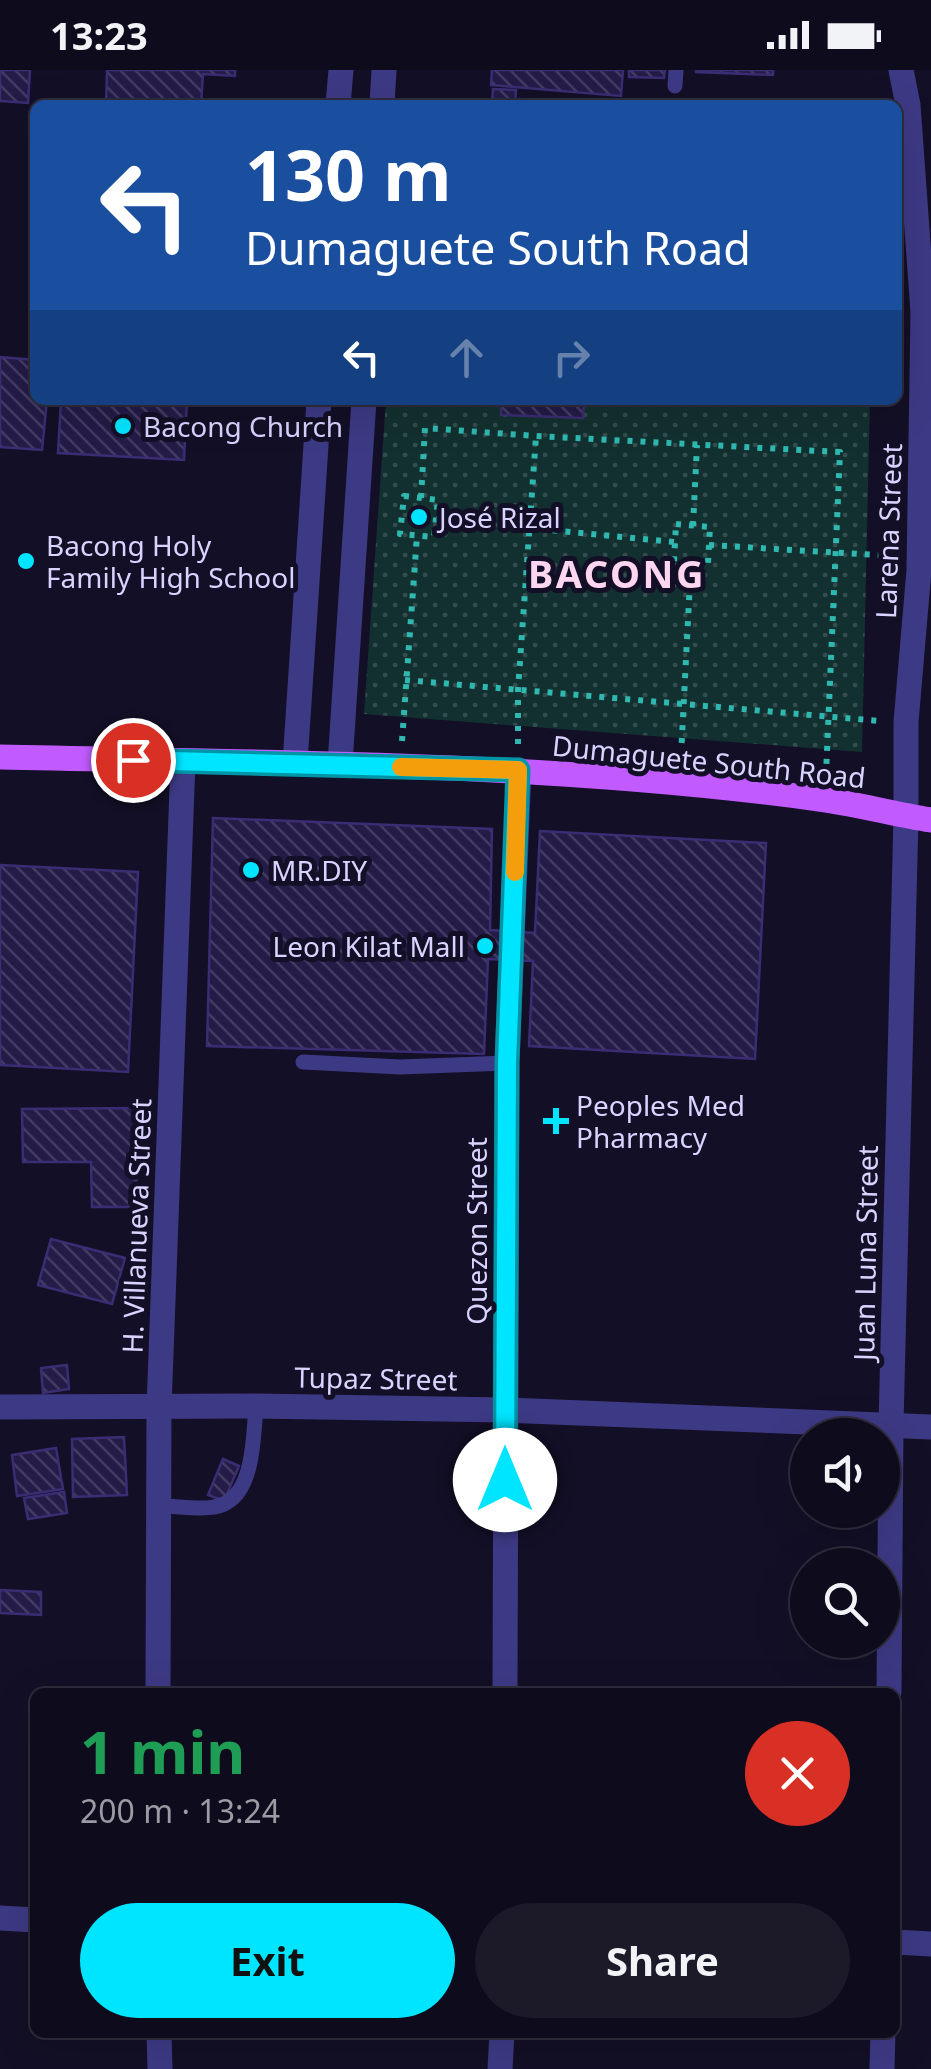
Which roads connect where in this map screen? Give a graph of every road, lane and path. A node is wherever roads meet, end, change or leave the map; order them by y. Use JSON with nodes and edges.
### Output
{"nodes":[{"id":1,"x":340,"y":70,"type":"edge"},
{"id":2,"x":384,"y":70,"type":"edge"},
{"id":3,"x":902,"y":70,"type":"edge"},
{"id":4,"x":338,"y":100,"type":"edge"},
{"id":5,"x":382,"y":100,"type":"edge"},
{"id":6,"x":927,"y":313,"type":"edge"},
{"id":7,"x":319,"y":405,"type":"edge"},
{"id":8,"x":364,"y":405,"type":"edge"},
{"id":9,"x":536,"y":436,"type":"junction"},
{"id":10,"x":697,"y":445,"type":"junction"},
{"id":11,"x":421,"y":498,"type":"junction"},
{"id":12,"x":436,"y":518,"type":"junction"},
{"id":13,"x":693,"y":526,"type":"junction"},
{"id":14,"x":530,"y":528,"type":"junction"},
{"id":15,"x":417,"y":536,"type":"junction"},
{"id":16,"x":675,"y":542,"type":"junction"},
{"id":17,"x":709,"y":545,"type":"junction"},
{"id":18,"x":836,"y":553,"type":"junction"},
{"id":19,"x":691,"y":562,"type":"junction"},
{"id":20,"x":923,"y":566,"type":"edge"},
{"id":21,"x":405,"y":680,"type":"junction"},
{"id":22,"x":518,"y":690,"type":"junction"},
{"id":23,"x":684,"y":705,"type":"junction"},
{"id":24,"x":829,"y":718,"type":"junction"},
{"id":25,"x":906,"y":722,"type":"junction"},
{"id":26,"x":0,"y":757,"type":"edge"},
{"id":27,"x":183,"y":761,"type":"junction"},
{"id":28,"x":296,"y":763,"type":"junction"},
{"id":29,"x":340,"y":764,"type":"junction"},
{"id":30,"x":400,"y":767,"type":"junction"},
{"id":31,"x":518,"y":770,"type":"junction"},
{"id":32,"x":680,"y":782,"type":"junction"},
{"id":33,"x":824,"y":799,"type":"junction"},
{"id":34,"x":918,"y":818,"type":"edge"},
{"id":35,"x":304,"y":1062,"type":"dead end"},
{"id":36,"x":507,"y":1063,"type":"junction"},
{"id":37,"x":256,"y":1406,"type":"junction"},
{"id":38,"x":0,"y":1407,"type":"edge"},
{"id":39,"x":160,"y":1408,"type":"junction"},
{"id":40,"x":504,"y":1410,"type":"junction"},
{"id":41,"x":891,"y":1418,"type":"edge"},
{"id":42,"x":790,"y":1421,"type":"edge"},
{"id":43,"x":900,"y":1425,"type":"edge"},
{"id":44,"x":931,"y":1426,"type":"edge"},
{"id":45,"x":159,"y":1506,"type":"junction"},
{"id":46,"x":890,"y":1528,"type":"edge"},
{"id":47,"x":158,"y":1688,"type":"edge"},
{"id":48,"x":505,"y":1688,"type":"edge"},
{"id":49,"x":888,"y":1688,"type":"edge"},
{"id":50,"x":0,"y":1918,"type":"edge"},
{"id":51,"x":30,"y":1920,"type":"edge"},
{"id":52,"x":900,"y":1942,"type":"edge"},
{"id":53,"x":931,"y":1944,"type":"edge"},
{"id":54,"x":159,"y":2038,"type":"edge"},
{"id":55,"x":502,"y":2038,"type":"edge"},
{"id":56,"x":883,"y":2038,"type":"edge"},
{"id":57,"x":160,"y":2069,"type":"edge"},
{"id":58,"x":500,"y":2069,"type":"edge"},
{"id":59,"x":882,"y":2069,"type":"edge"}],
"edges":[{"from":1,"to":4,"type":"street"},
{"from":2,"to":5,"type":"street"},
{"from":3,"to":6,"type":"street","name":"Larena Street"},
{"from":6,"to":20,"type":"street","name":"Larena Street"},
{"from":7,"to":28,"type":"street"},
{"from":8,"to":29,"type":"street"},
{"from":9,"to":10,"type":"path"},
{"from":9,"to":11,"type":"path"},
{"from":9,"to":14,"type":"path"},
{"from":10,"to":13,"type":"path"},
{"from":10,"to":18,"type":"path"},
{"from":11,"to":12,"type":"path"},
{"from":11,"to":15,"type":"path"},
{"from":12,"to":14,"type":"path"},
{"from":12,"to":15,"type":"path"},
{"from":13,"to":16,"type":"path"},
{"from":13,"to":17,"type":"path"},
{"from":14,"to":16,"type":"path"},
{"from":14,"to":22,"type":"path"},
{"from":15,"to":21,"type":"path"},
{"from":16,"to":19,"type":"path"},
{"from":17,"to":18,"type":"path"},
{"from":17,"to":19,"type":"path"},
{"from":18,"to":20,"type":"path"},
{"from":18,"to":24,"type":"path"},
{"from":19,"to":23,"type":"path"},
{"from":20,"to":25,"type":"street","name":"Larena Street"},
{"from":21,"to":22,"type":"path"},
{"from":21,"to":30,"type":"path"},
{"from":22,"to":23,"type":"path"},
{"from":22,"to":31,"type":"path"},
{"from":23,"to":24,"type":"path"},
{"from":23,"to":32,"type":"path"},
{"from":24,"to":25,"type":"path"},
{"from":24,"to":33,"type":"path"},
{"from":25,"to":34,"type":"street","name":"Larena Street"},
{"from":26,"to":27,"type":"main road","name":"Dumaguete South Road"},
{"from":27,"to":28,"type":"main road","name":"Dumaguete South Road"},
{"from":27,"to":39,"type":"street","name":"H. Villanueva Street"},
{"from":28,"to":29,"type":"main road","name":"Dumaguete South Road"},
{"from":29,"to":30,"type":"main road","name":"Dumaguete South Road"},
{"from":30,"to":31,"type":"main road","name":"Dumaguete South Road"},
{"from":31,"to":32,"type":"main road","name":"Dumaguete South Road"},
{"from":31,"to":36,"type":"street","name":"Quezon Street"},
{"from":32,"to":33,"type":"main road","name":"Dumaguete South Road"},
{"from":33,"to":34,"type":"main road","name":"Dumaguete South Road"},
{"from":34,"to":41,"type":"street","name":"Juan Luna Street"},
{"from":35,"to":36,"type":"lane"},
{"from":36,"to":40,"type":"street","name":"Quezon Street"},
{"from":37,"to":39,"type":"street","name":"Tupaz Street"},
{"from":37,"to":40,"type":"street","name":"Tupaz Street"},
{"from":37,"to":45,"type":"lane"},
{"from":38,"to":39,"type":"street","name":"Tupaz Street"},
{"from":39,"to":45,"type":"street","name":"H. Villanueva Street"},
{"from":40,"to":42,"type":"street","name":"Tupaz Street"},
{"from":40,"to":48,"type":"street","name":"Quezon Street"},
{"from":43,"to":44,"type":"street","name":"Tupaz Street"},
{"from":45,"to":47,"type":"street","name":"H. Villanueva Street"},
{"from":46,"to":49,"type":"street","name":"Juan Luna Street"},
{"from":50,"to":51,"type":"street"},
{"from":52,"to":53,"type":"street"},
{"from":54,"to":57,"type":"street"},
{"from":55,"to":58,"type":"street"},
{"from":56,"to":59,"type":"street"}]}
